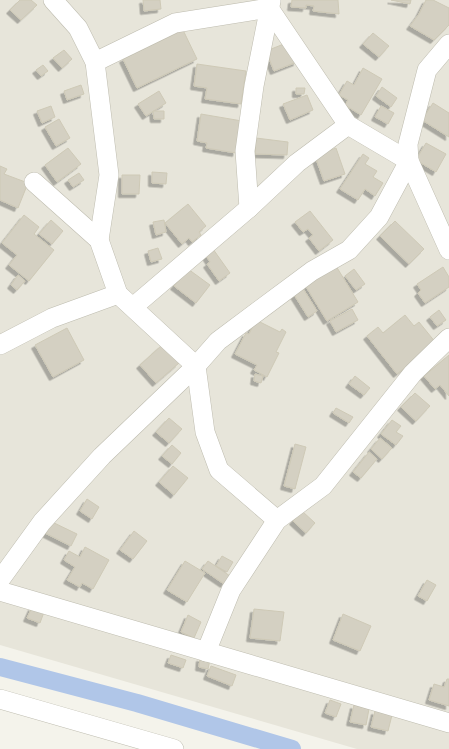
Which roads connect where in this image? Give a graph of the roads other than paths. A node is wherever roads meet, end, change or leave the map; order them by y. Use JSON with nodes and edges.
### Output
{"nodes":[{"id":1,"x":52,"y":0,"type":"edge"},
{"id":2,"x":270,"y":4,"type":"edge"},
{"id":3,"x":449,"y":44,"type":"edge"},
{"id":4,"x":95,"y":62,"type":"junction"},
{"id":5,"x":348,"y":125,"type":"junction"},
{"id":6,"x":409,"y":161,"type":"junction"},
{"id":7,"x":34,"y":182,"type":"dead end"},
{"id":8,"x":248,"y":208,"type":"junction"},
{"id":9,"x":99,"y":240,"type":"junction"},
{"id":10,"x":449,"y":250,"type":"edge"},
{"id":11,"x":118,"y":294,"type":"junction"},
{"id":12,"x":133,"y":307,"type":"junction"},
{"id":13,"x":449,"y":338,"type":"edge"},
{"id":14,"x":0,"y":345,"type":"edge"},
{"id":15,"x":196,"y":366,"type":"junction"},
{"id":16,"x":277,"y":520,"type":"junction"},
{"id":17,"x":0,"y":580,"type":"edge"},
{"id":18,"x":0,"y":592,"type":"edge"},
{"id":19,"x":206,"y":652,"type":"junction"},
{"id":20,"x":0,"y":699,"type":"edge"},
{"id":21,"x":449,"y":723,"type":"edge"},
{"id":22,"x":174,"y":749,"type":"edge"}],
"edges":[{"from":1,"to":4,"type":"street"},
{"from":2,"to":4,"type":"street"},
{"from":2,"to":5,"type":"street"},
{"from":2,"to":8,"type":"street"},
{"from":3,"to":6,"type":"street"},
{"from":4,"to":9,"type":"street"},
{"from":5,"to":6,"type":"street"},
{"from":5,"to":8,"type":"street"},
{"from":6,"to":10,"type":"street"},
{"from":6,"to":15,"type":"street"},
{"from":7,"to":9,"type":"street"},
{"from":8,"to":12,"type":"street"},
{"from":9,"to":11,"type":"street"},
{"from":11,"to":12,"type":"street"},
{"from":11,"to":14,"type":"street"},
{"from":12,"to":15,"type":"street"},
{"from":13,"to":16,"type":"street"},
{"from":15,"to":16,"type":"street"},
{"from":15,"to":17,"type":"street"},
{"from":16,"to":19,"type":"street"},
{"from":18,"to":19,"type":"street"},
{"from":19,"to":21,"type":"street"},
{"from":20,"to":22,"type":"street"}]}
